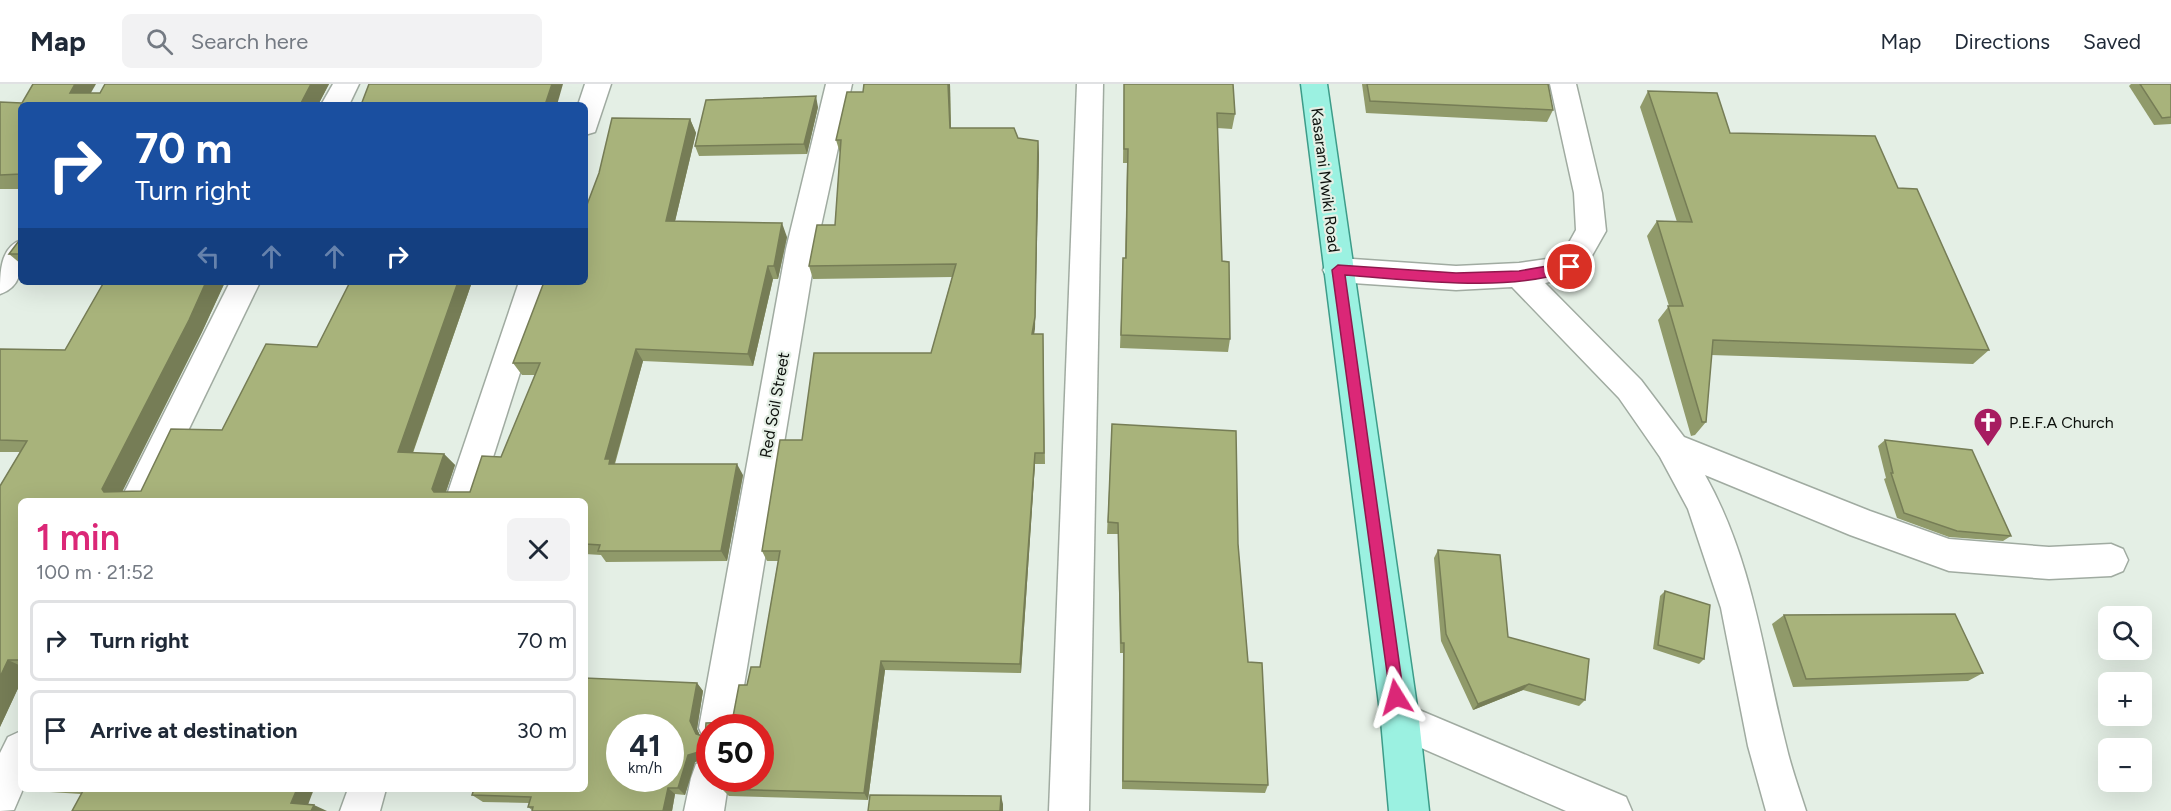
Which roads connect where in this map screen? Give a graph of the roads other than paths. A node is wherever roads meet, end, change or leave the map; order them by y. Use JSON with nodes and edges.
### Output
{"nodes":[{"id":1,"x":346,"y":84,"type":"edge"},
{"id":2,"x":598,"y":84,"type":"edge"},
{"id":3,"x":839,"y":84,"type":"edge"},
{"id":4,"x":1090,"y":84,"type":"edge"},
{"id":5,"x":1314,"y":84,"type":"edge"},
{"id":6,"x":1563,"y":84,"type":"edge"},
{"id":7,"x":337,"y":102,"type":"edge"},
{"id":8,"x":588,"y":116,"type":"edge"},
{"id":9,"x":18,"y":255,"type":"edge"},
{"id":10,"x":1338,"y":270,"type":"junction"},
{"id":11,"x":1519,"y":275,"type":"junction"},
{"id":12,"x":0,"y":282,"type":"edge"},
{"id":13,"x":244,"y":285,"type":"edge"},
{"id":14,"x":533,"y":285,"type":"edge"},
{"id":15,"x":1672,"y":447,"type":"junction"},
{"id":16,"x":138,"y":498,"type":"edge"},
{"id":17,"x":463,"y":498,"type":"edge"},
{"id":18,"x":2111,"y":560,"type":"dead end"},
{"id":19,"x":720,"y":714,"type":"edge"},
{"id":20,"x":1400,"y":720,"type":"junction"},
{"id":21,"x":18,"y":757,"type":"edge"},
{"id":22,"x":366,"y":792,"type":"edge"},
{"id":23,"x":707,"y":792,"type":"edge"},
{"id":24,"x":0,"y":796,"type":"edge"},
{"id":25,"x":360,"y":811,"type":"edge"},
{"id":26,"x":704,"y":811,"type":"edge"},
{"id":27,"x":1069,"y":811,"type":"edge"},
{"id":28,"x":1409,"y":811,"type":"edge"},
{"id":29,"x":1612,"y":811,"type":"edge"},
{"id":30,"x":1786,"y":811,"type":"edge"}],
"edges":[{"from":1,"to":7,"type":"street"},
{"from":2,"to":8,"type":"street"},
{"from":3,"to":19,"type":"street","name":"Red Soil Street"},
{"from":4,"to":27,"type":"street"},
{"from":5,"to":10,"type":"main road","name":"Kasarani Mwiki Road"},
{"from":6,"to":11,"type":"street"},
{"from":9,"to":12,"type":"street"},
{"from":10,"to":11,"type":"street"},
{"from":10,"to":20,"type":"main road","name":"Kasarani Mwiki Road"},
{"from":11,"to":15,"type":"street"},
{"from":13,"to":16,"type":"street"},
{"from":14,"to":17,"type":"street"},
{"from":15,"to":18,"type":"street"},
{"from":15,"to":30,"type":"street"},
{"from":20,"to":28,"type":"main road","name":"Kasarani Mwiki Road"},
{"from":20,"to":29,"type":"street"},
{"from":21,"to":24,"type":"street"},
{"from":22,"to":25,"type":"street"},
{"from":23,"to":26,"type":"street"}]}
